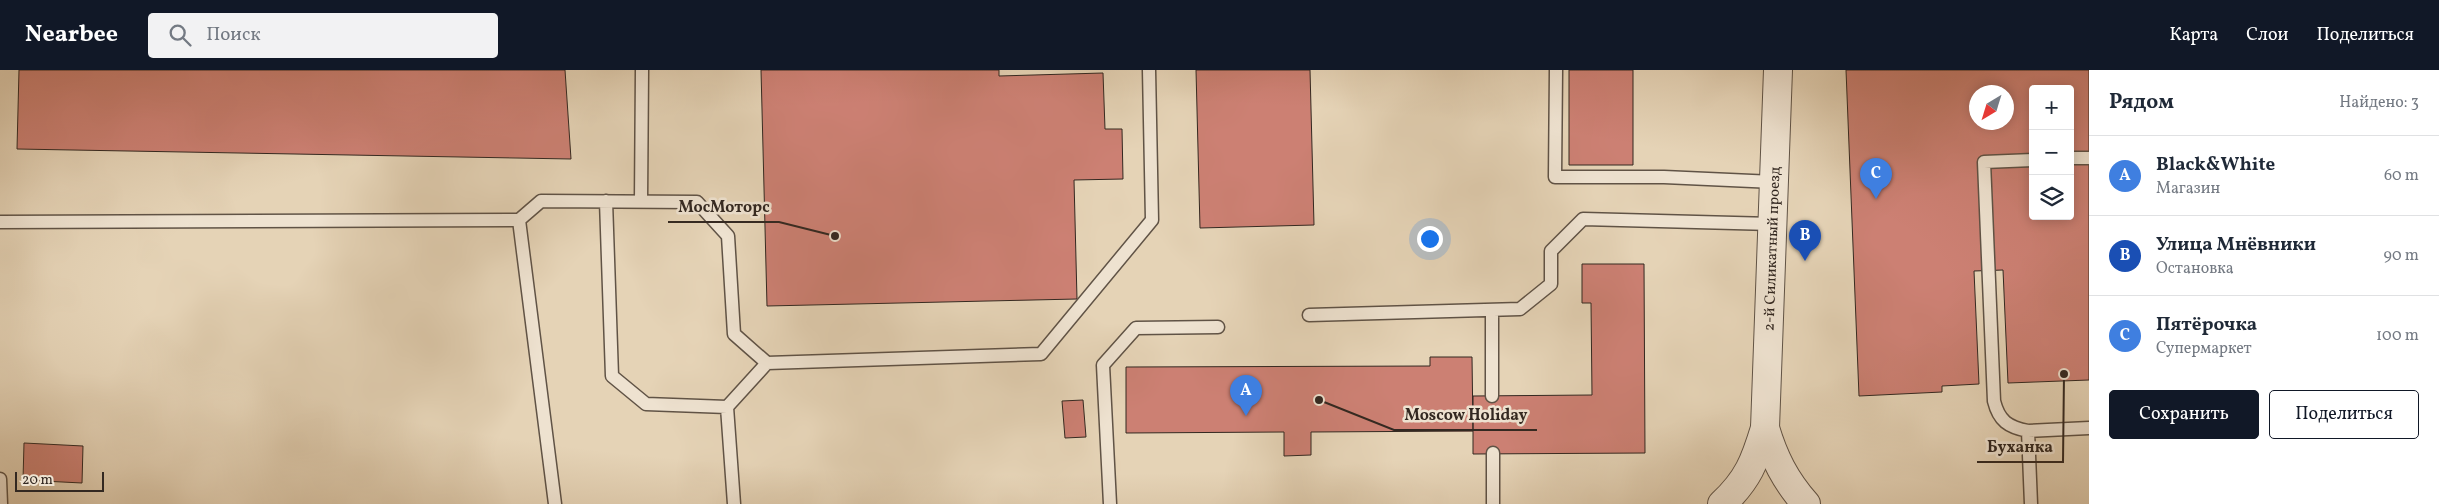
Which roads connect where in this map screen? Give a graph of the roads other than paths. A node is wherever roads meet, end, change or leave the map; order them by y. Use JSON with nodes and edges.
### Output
{"nodes":[{"id":1,"x":642,"y":70,"type":"edge"},
{"id":2,"x":1149,"y":70,"type":"edge"},
{"id":3,"x":1556,"y":70,"type":"edge"},
{"id":4,"x":1778,"y":70,"type":"edge"},
{"id":5,"x":2074,"y":158,"type":"edge"},
{"id":6,"x":2089,"y":158,"type":"edge"},
{"id":7,"x":2029,"y":160,"type":"edge"},
{"id":8,"x":1774,"y":182,"type":"junction"},
{"id":9,"x":606,"y":201,"type":"junction"},
{"id":10,"x":641,"y":201,"type":"junction"},
{"id":11,"x":519,"y":220,"type":"junction"},
{"id":12,"x":0,"y":222,"type":"edge"},
{"id":13,"x":1772,"y":224,"type":"junction"},
{"id":14,"x":1492,"y":310,"type":"junction"},
{"id":15,"x":1309,"y":315,"type":"dead end"},
{"id":16,"x":1218,"y":327,"type":"dead end"},
{"id":17,"x":768,"y":363,"type":"junction"},
{"id":18,"x":1492,"y":396,"type":"dead end"},
{"id":19,"x":727,"y":408,"type":"junction"},
{"id":20,"x":1765,"y":428,"type":"junction"},
{"id":21,"x":2089,"y":428,"type":"edge"},
{"id":22,"x":2028,"y":431,"type":"junction"},
{"id":23,"x":1493,"y":453,"type":"dead end"},
{"id":24,"x":0,"y":479,"type":"edge"},
{"id":25,"x":1,"y":504,"type":"edge"},
{"id":26,"x":555,"y":504,"type":"edge"},
{"id":27,"x":734,"y":504,"type":"edge"},
{"id":28,"x":1110,"y":504,"type":"edge"},
{"id":29,"x":1493,"y":504,"type":"edge"},
{"id":30,"x":1722,"y":504,"type":"edge"},
{"id":31,"x":1806,"y":504,"type":"edge"},
{"id":32,"x":2031,"y":504,"type":"edge"}],
"edges":[{"from":1,"to":10,"type":"lane"},
{"from":2,"to":17,"type":"lane"},
{"from":3,"to":8,"type":"lane"},
{"from":4,"to":8,"type":"street","name":"2-й Силикатный проезд"},
{"from":5,"to":6,"type":"lane"},
{"from":7,"to":22,"type":"lane"},
{"from":8,"to":13,"type":"street","name":"2-й Силикатный проезд"},
{"from":9,"to":10,"type":"lane"},
{"from":9,"to":11,"type":"lane"},
{"from":9,"to":19,"type":"lane"},
{"from":10,"to":17,"type":"lane"},
{"from":11,"to":12,"type":"lane"},
{"from":11,"to":26,"type":"lane"},
{"from":13,"to":14,"type":"lane"},
{"from":13,"to":20,"type":"street","name":"2-й Силикатный проезд"},
{"from":14,"to":15,"type":"lane"},
{"from":14,"to":18,"type":"lane"},
{"from":16,"to":28,"type":"lane"},
{"from":17,"to":19,"type":"lane"},
{"from":19,"to":27,"type":"lane"},
{"from":20,"to":30,"type":"street","name":"2-й Силикатный проезд"},
{"from":20,"to":31,"type":"street","name":"2-й Силикатный проезд"},
{"from":21,"to":22,"type":"lane"},
{"from":22,"to":32,"type":"lane"},
{"from":23,"to":29,"type":"lane"},
{"from":24,"to":25,"type":"lane"}]}
